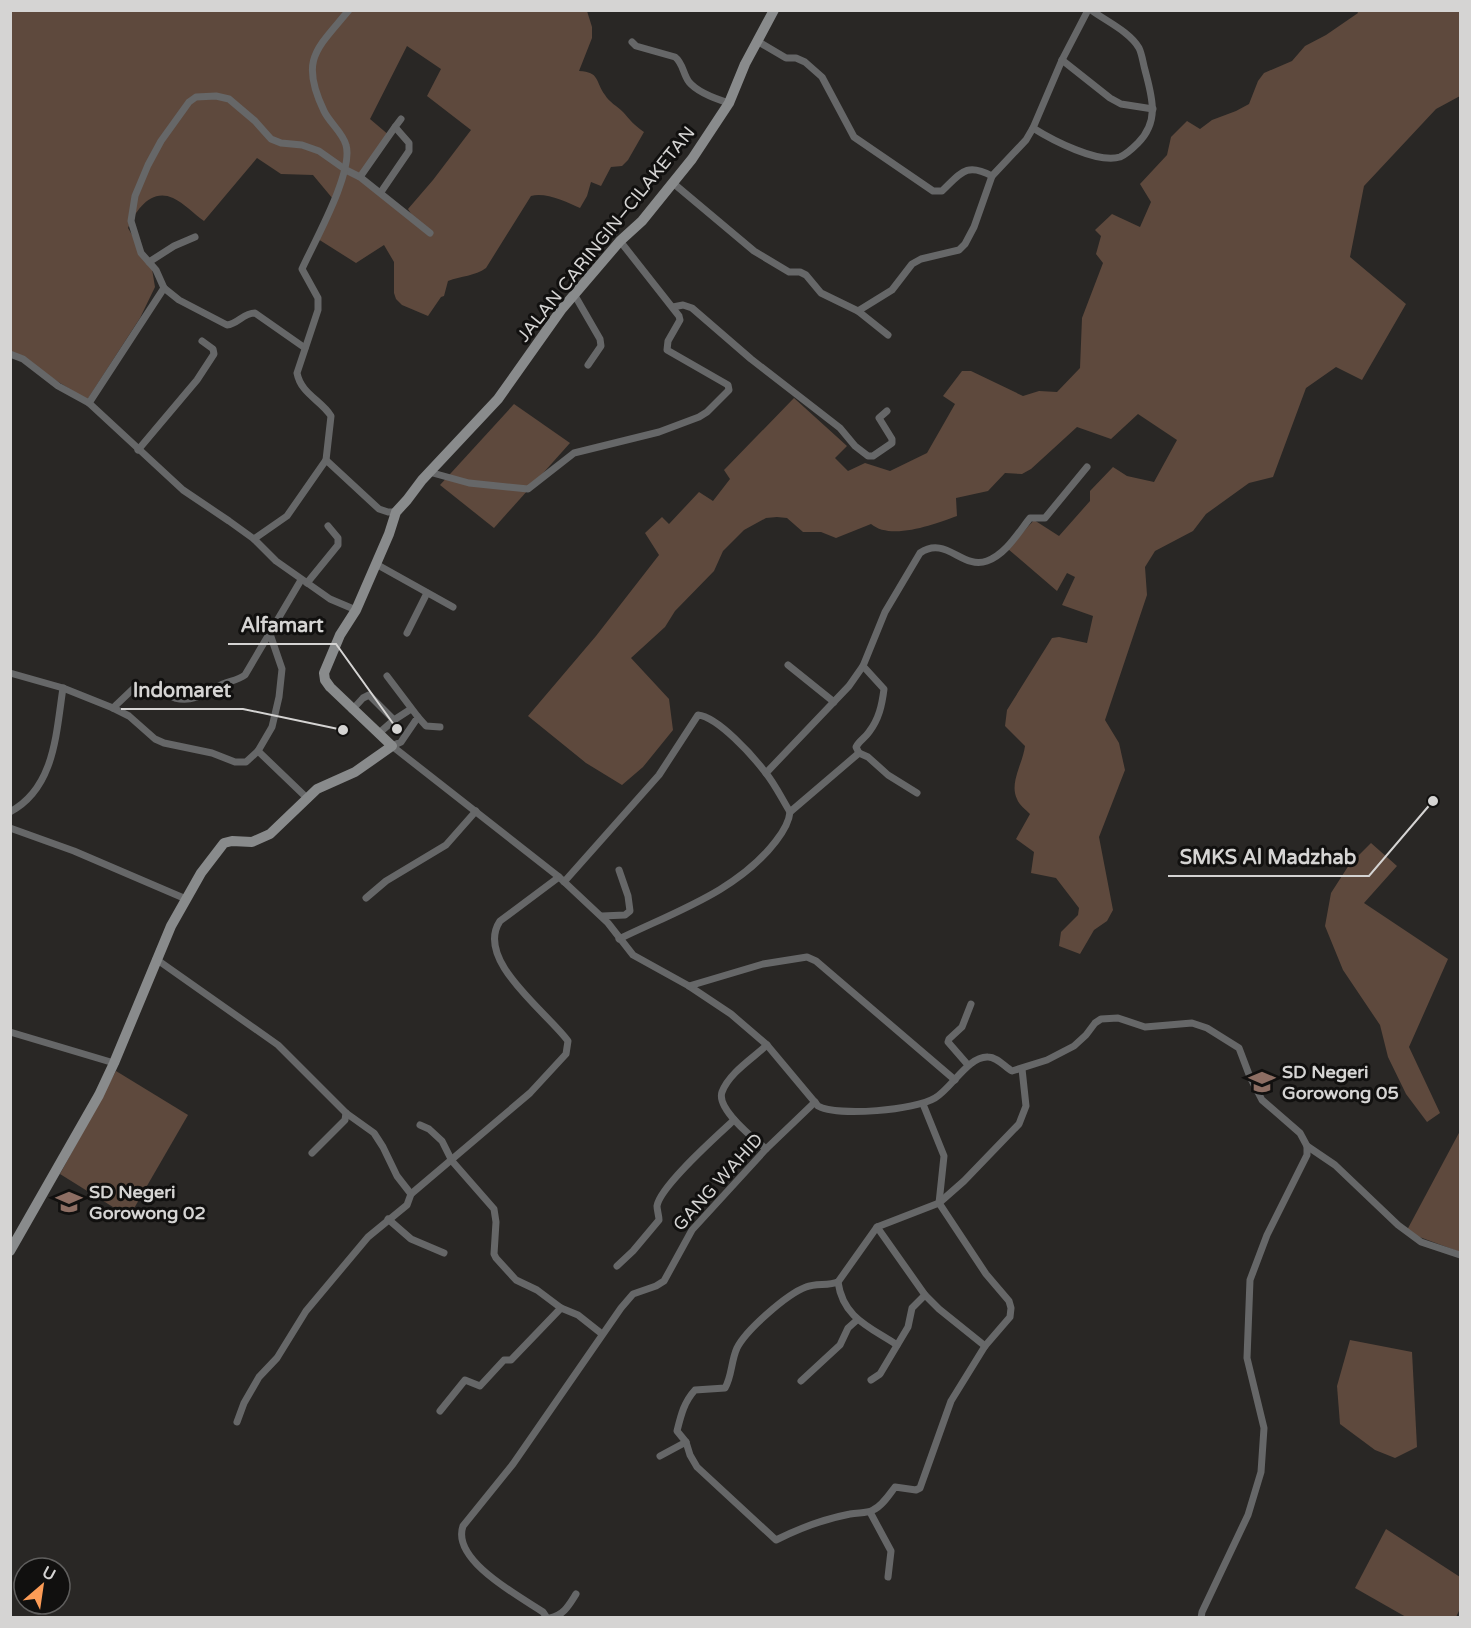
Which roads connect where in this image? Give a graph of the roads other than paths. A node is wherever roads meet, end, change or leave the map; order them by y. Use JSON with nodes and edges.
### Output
{"nodes":[{"id":1,"x":349,"y":10,"type":"edge"},
{"id":2,"x":774,"y":10,"type":"edge"},
{"id":3,"x":1090,"y":10,"type":"edge"},
{"id":4,"x":757,"y":41,"type":"junction"},
{"id":5,"x":632,"y":42,"type":"dead end"},
{"id":6,"x":1062,"y":60,"type":"junction"},
{"id":7,"x":729,"y":103,"type":"junction"},
{"id":8,"x":1153,"y":109,"type":"junction"},
{"id":9,"x":401,"y":119,"type":"dead end"},
{"id":10,"x":395,"y":128,"type":"junction"},
{"id":11,"x":1034,"y":128,"type":"junction"},
{"id":12,"x":346,"y":170,"type":"junction"},
{"id":13,"x":992,"y":176,"type":"junction"},
{"id":14,"x":360,"y":177,"type":"junction"},
{"id":15,"x":673,"y":183,"type":"junction"},
{"id":16,"x":381,"y":192,"type":"junction"},
{"id":17,"x":430,"y":233,"type":"dead end"},
{"id":18,"x":195,"y":237,"type":"dead end"},
{"id":19,"x":620,"y":241,"type":"junction"},
{"id":20,"x":149,"y":262,"type":"junction"},
{"id":21,"x":164,"y":288,"type":"junction"},
{"id":22,"x":574,"y":294,"type":"junction"},
{"id":23,"x":673,"y":307,"type":"junction"},
{"id":24,"x":858,"y":312,"type":"junction"},
{"id":25,"x":888,"y":335,"type":"dead end"},
{"id":26,"x":202,"y":341,"type":"dead end"},
{"id":27,"x":305,"y":348,"type":"junction"},
{"id":28,"x":10,"y":354,"type":"edge"},
{"id":29,"x":588,"y":365,"type":"dead end"},
{"id":30,"x":89,"y":402,"type":"junction"},
{"id":31,"x":887,"y":411,"type":"dead end"},
{"id":32,"x":138,"y":450,"type":"junction"},
{"id":33,"x":326,"y":460,"type":"junction"},
{"id":34,"x":1087,"y":467,"type":"dead end"},
{"id":35,"x":429,"y":472,"type":"junction"},
{"id":36,"x":396,"y":512,"type":"junction"},
{"id":37,"x":328,"y":526,"type":"dead end"},
{"id":38,"x":254,"y":539,"type":"junction"},
{"id":39,"x":376,"y":564,"type":"junction"},
{"id":40,"x":304,"y":581,"type":"junction"},
{"id":41,"x":428,"y":593,"type":"junction"},
{"id":42,"x":453,"y":607,"type":"dead end"},
{"id":43,"x":356,"y":610,"type":"junction"},
{"id":44,"x":407,"y":633,"type":"dead end"},
{"id":45,"x":270,"y":634,"type":"junction"},
{"id":46,"x":788,"y":665,"type":"dead end"},
{"id":47,"x":862,"y":666,"type":"junction"},
{"id":48,"x":10,"y":673,"type":"edge"},
{"id":49,"x":387,"y":676,"type":"dead end"},
{"id":50,"x":63,"y":688,"type":"junction"},
{"id":51,"x":834,"y":702,"type":"junction"},
{"id":52,"x":113,"y":708,"type":"junction"},
{"id":53,"x":411,"y":709,"type":"junction"},
{"id":54,"x":352,"y":710,"type":"junction"},
{"id":55,"x":418,"y":717,"type":"junction"},
{"id":56,"x":394,"y":720,"type":"junction"},
{"id":57,"x":440,"y":727,"type":"dead end"},
{"id":58,"x":378,"y":734,"type":"junction"},
{"id":59,"x":392,"y":746,"type":"junction"},
{"id":60,"x":258,"y":751,"type":"junction"},
{"id":61,"x":860,"y":753,"type":"junction"},
{"id":62,"x":766,"y":773,"type":"junction"},
{"id":63,"x":917,"y":792,"type":"dead end"},
{"id":64,"x":308,"y":799,"type":"junction"},
{"id":65,"x":476,"y":811,"type":"junction"},
{"id":66,"x":10,"y":812,"type":"edge"},
{"id":67,"x":790,"y":812,"type":"junction"},
{"id":68,"x":10,"y":828,"type":"edge"},
{"id":69,"x":619,"y":870,"type":"dead end"},
{"id":70,"x":561,"y":879,"type":"junction"},
{"id":71,"x":366,"y":898,"type":"dead end"},
{"id":72,"x":186,"y":899,"type":"junction"},
{"id":73,"x":602,"y":916,"type":"junction"},
{"id":74,"x":619,"y":939,"type":"junction"},
{"id":75,"x":156,"y":960,"type":"junction"},
{"id":76,"x":689,"y":986,"type":"junction"},
{"id":77,"x":971,"y":1005,"type":"dead end"},
{"id":78,"x":10,"y":1032,"type":"edge"},
{"id":79,"x":767,"y":1045,"type":"junction"},
{"id":80,"x":114,"y":1063,"type":"junction"},
{"id":81,"x":968,"y":1065,"type":"junction"},
{"id":82,"x":1022,"y":1069,"type":"junction"},
{"id":83,"x":955,"y":1080,"type":"junction"},
{"id":84,"x":815,"y":1102,"type":"junction"},
{"id":85,"x":923,"y":1104,"type":"junction"},
{"id":86,"x":346,"y":1113,"type":"junction"},
{"id":87,"x":734,"y":1120,"type":"junction"},
{"id":88,"x":420,"y":1125,"type":"dead end"},
{"id":89,"x":1307,"y":1146,"type":"junction"},
{"id":90,"x":766,"y":1149,"type":"junction"},
{"id":91,"x":312,"y":1153,"type":"dead end"},
{"id":92,"x":452,"y":1161,"type":"junction"},
{"id":93,"x":411,"y":1194,"type":"junction"},
{"id":94,"x":939,"y":1203,"type":"junction"},
{"id":95,"x":388,"y":1220,"type":"junction"},
{"id":96,"x":878,"y":1227,"type":"junction"},
{"id":97,"x":10,"y":1251,"type":"edge"},
{"id":98,"x":444,"y":1253,"type":"dead end"},
{"id":99,"x":1461,"y":1255,"type":"edge"},
{"id":100,"x":617,"y":1266,"type":"dead end"},
{"id":101,"x":838,"y":1282,"type":"junction"},
{"id":102,"x":925,"y":1295,"type":"junction"},
{"id":103,"x":561,"y":1308,"type":"junction"},
{"id":104,"x":857,"y":1320,"type":"junction"},
{"id":105,"x":602,"y":1334,"type":"junction"},
{"id":106,"x":897,"y":1345,"type":"junction"},
{"id":107,"x":985,"y":1346,"type":"junction"},
{"id":108,"x":871,"y":1380,"type":"dead end"},
{"id":109,"x":801,"y":1381,"type":"dead end"},
{"id":110,"x":440,"y":1411,"type":"dead end"},
{"id":111,"x":237,"y":1422,"type":"dead end"},
{"id":112,"x":686,"y":1442,"type":"junction"},
{"id":113,"x":660,"y":1456,"type":"dead end"},
{"id":114,"x":870,"y":1512,"type":"junction"},
{"id":115,"x":888,"y":1577,"type":"dead end"},
{"id":116,"x":576,"y":1594,"type":"dead end"},
{"id":117,"x":548,"y":1617,"type":"edge"},
{"id":118,"x":1201,"y":1617,"type":"edge"}],
"edges":[{"from":1,"to":12,"type":"street"},
{"from":2,"to":4,"type":"street","name":"JALAN CARINGIN–CILAKETAN"},
{"from":3,"to":6,"type":"street"},
{"from":3,"to":8,"type":"street"},
{"from":4,"to":7,"type":"street","name":"JALAN CARINGIN–CILAKETAN"},
{"from":4,"to":13,"type":"street"},
{"from":5,"to":7,"type":"street"},
{"from":6,"to":8,"type":"street"},
{"from":6,"to":11,"type":"street"},
{"from":7,"to":15,"type":"street","name":"JALAN CARINGIN–CILAKETAN"},
{"from":8,"to":11,"type":"street"},
{"from":9,"to":10,"type":"street"},
{"from":10,"to":14,"type":"street"},
{"from":10,"to":16,"type":"street"},
{"from":11,"to":13,"type":"street"},
{"from":12,"to":14,"type":"street"},
{"from":12,"to":20,"type":"street"},
{"from":12,"to":27,"type":"street"},
{"from":13,"to":24,"type":"street"},
{"from":14,"to":16,"type":"street"},
{"from":15,"to":19,"type":"street","name":"JALAN CARINGIN–CILAKETAN"},
{"from":15,"to":24,"type":"street"},
{"from":16,"to":17,"type":"street"},
{"from":18,"to":20,"type":"street"},
{"from":19,"to":22,"type":"street","name":"JALAN CARINGIN–CILAKETAN"},
{"from":19,"to":23,"type":"street"},
{"from":20,"to":21,"type":"street"},
{"from":21,"to":27,"type":"street"},
{"from":21,"to":30,"type":"street"},
{"from":22,"to":29,"type":"street"},
{"from":22,"to":35,"type":"street","name":"JALAN CARINGIN–CILAKETAN"},
{"from":23,"to":31,"type":"street"},
{"from":23,"to":35,"type":"street"},
{"from":24,"to":25,"type":"street"},
{"from":26,"to":32,"type":"street"},
{"from":27,"to":33,"type":"street"},
{"from":28,"to":30,"type":"street"},
{"from":30,"to":32,"type":"street"},
{"from":32,"to":38,"type":"street"},
{"from":33,"to":36,"type":"street"},
{"from":33,"to":38,"type":"street"},
{"from":34,"to":47,"type":"street"},
{"from":35,"to":36,"type":"street","name":"JALAN CARINGIN–CILAKETAN"},
{"from":36,"to":39,"type":"street","name":"JALAN CARINGIN–CILAKETAN"},
{"from":37,"to":40,"type":"street"},
{"from":38,"to":40,"type":"street"},
{"from":39,"to":41,"type":"street"},
{"from":39,"to":43,"type":"street","name":"JALAN CARINGIN–CILAKETAN"},
{"from":40,"to":43,"type":"street"},
{"from":40,"to":45,"type":"street"},
{"from":41,"to":42,"type":"street"},
{"from":41,"to":44,"type":"street"},
{"from":43,"to":54,"type":"street","name":"JALAN CARINGIN–CILAKETAN"},
{"from":45,"to":52,"type":"street"},
{"from":45,"to":60,"type":"street"},
{"from":46,"to":51,"type":"street"},
{"from":47,"to":51,"type":"street"},
{"from":47,"to":61,"type":"street"},
{"from":48,"to":50,"type":"street"},
{"from":49,"to":53,"type":"street"},
{"from":50,"to":52,"type":"street"},
{"from":50,"to":66,"type":"street"},
{"from":51,"to":62,"type":"street"},
{"from":52,"to":60,"type":"street"},
{"from":53,"to":55,"type":"street"},
{"from":53,"to":56,"type":"street"},
{"from":54,"to":56,"type":"street"},
{"from":54,"to":58,"type":"street","name":"JALAN CARINGIN–CILAKETAN"},
{"from":55,"to":57,"type":"street"},
{"from":55,"to":59,"type":"street"},
{"from":56,"to":58,"type":"street"},
{"from":58,"to":59,"type":"street","name":"JALAN CARINGIN–CILAKETAN"},
{"from":59,"to":64,"type":"street"},
{"from":59,"to":65,"type":"street"},
{"from":60,"to":64,"type":"street"},
{"from":61,"to":63,"type":"street"},
{"from":61,"to":67,"type":"street"},
{"from":62,"to":67,"type":"street"},
{"from":62,"to":70,"type":"street"},
{"from":64,"to":72,"type":"street"},
{"from":65,"to":70,"type":"street"},
{"from":65,"to":71,"type":"street"},
{"from":67,"to":74,"type":"street"},
{"from":68,"to":72,"type":"street"},
{"from":69,"to":73,"type":"street"},
{"from":70,"to":73,"type":"street"},
{"from":70,"to":92,"type":"street"},
{"from":72,"to":75,"type":"street"},
{"from":73,"to":74,"type":"street"},
{"from":74,"to":76,"type":"street"},
{"from":75,"to":80,"type":"street"},
{"from":75,"to":86,"type":"street"},
{"from":76,"to":79,"type":"street"},
{"from":76,"to":83,"type":"street"},
{"from":77,"to":81,"type":"street"},
{"from":78,"to":80,"type":"street"},
{"from":79,"to":84,"type":"street"},
{"from":79,"to":87,"type":"street"},
{"from":80,"to":97,"type":"street"},
{"from":81,"to":82,"type":"street"},
{"from":81,"to":83,"type":"street"},
{"from":82,"to":89,"type":"street"},
{"from":82,"to":94,"type":"street"},
{"from":83,"to":85,"type":"street"},
{"from":84,"to":85,"type":"street"},
{"from":84,"to":90,"type":"street","name":"GANG WAHID"},
{"from":85,"to":94,"type":"street"},
{"from":86,"to":91,"type":"street"},
{"from":86,"to":93,"type":"street"},
{"from":87,"to":90,"type":"street"},
{"from":87,"to":100,"type":"street"},
{"from":88,"to":92,"type":"street"},
{"from":89,"to":99,"type":"street"},
{"from":89,"to":118,"type":"street"},
{"from":90,"to":105,"type":"street","name":"GANG WAHID"},
{"from":92,"to":93,"type":"street"},
{"from":92,"to":103,"type":"street"},
{"from":93,"to":95,"type":"street"},
{"from":94,"to":96,"type":"street"},
{"from":94,"to":107,"type":"street"},
{"from":95,"to":98,"type":"street"},
{"from":95,"to":111,"type":"street"},
{"from":96,"to":101,"type":"street"},
{"from":96,"to":102,"type":"street"},
{"from":101,"to":104,"type":"street"},
{"from":101,"to":112,"type":"street"},
{"from":102,"to":106,"type":"street"},
{"from":102,"to":107,"type":"street"},
{"from":103,"to":105,"type":"street"},
{"from":103,"to":110,"type":"street"},
{"from":104,"to":106,"type":"street"},
{"from":104,"to":109,"type":"street"},
{"from":105,"to":117,"type":"street","name":"GANG WAHID"},
{"from":106,"to":108,"type":"street"},
{"from":107,"to":114,"type":"street"},
{"from":112,"to":113,"type":"street"},
{"from":112,"to":114,"type":"street"},
{"from":114,"to":115,"type":"street"},
{"from":116,"to":117,"type":"street"}]}
